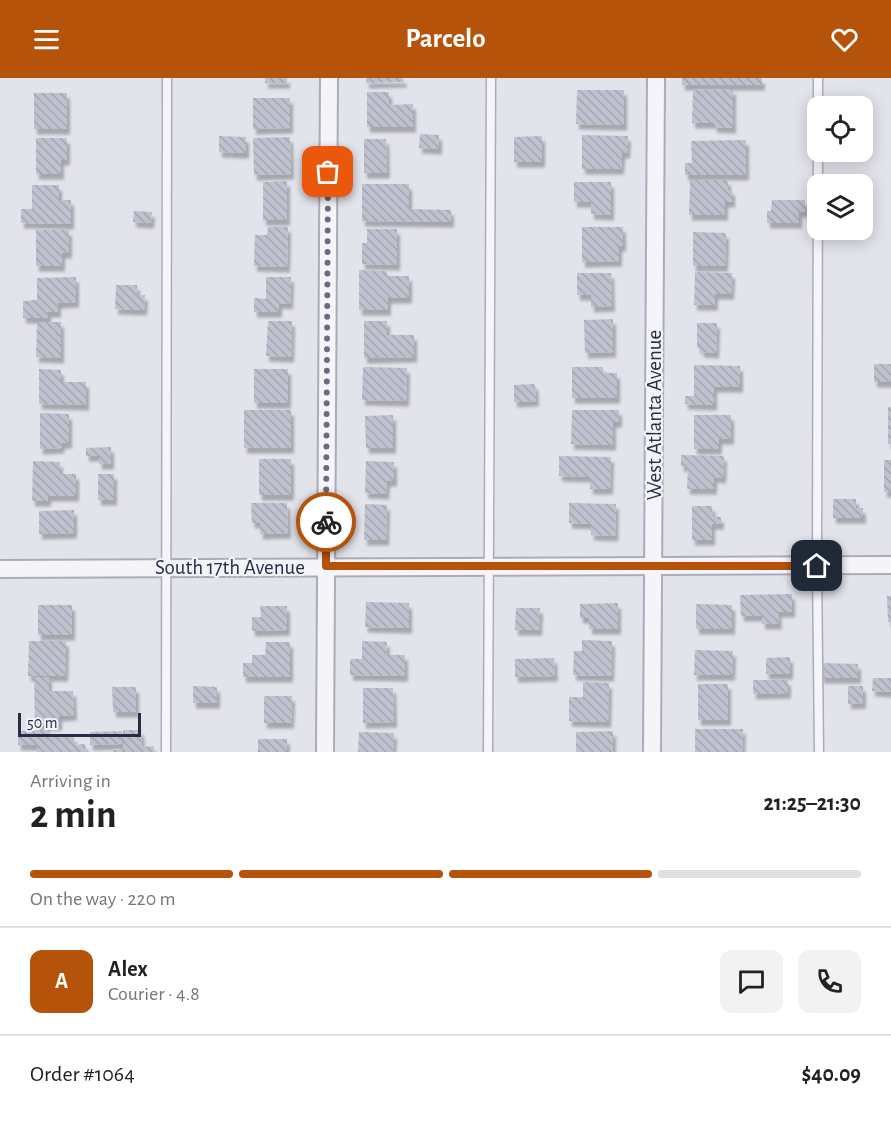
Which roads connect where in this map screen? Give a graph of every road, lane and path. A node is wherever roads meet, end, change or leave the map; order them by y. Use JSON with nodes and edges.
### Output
{"nodes":[{"id":1,"x":167,"y":78,"type":"edge"},
{"id":2,"x":329,"y":78,"type":"edge"},
{"id":3,"x":491,"y":78,"type":"edge"},
{"id":4,"x":656,"y":78,"type":"edge"},
{"id":5,"x":818,"y":78,"type":"edge"},
{"id":6,"x":818,"y":96,"type":"edge"},
{"id":7,"x":818,"y":162,"type":"edge"},
{"id":8,"x":891,"y":565,"type":"edge"},
{"id":9,"x":326,"y":566,"type":"junction"},
{"id":10,"x":817,"y":566,"type":"junction"},
{"id":11,"x":489,"y":567,"type":"junction"},
{"id":12,"x":652,"y":567,"type":"junction"},
{"id":13,"x":166,"y":568,"type":"junction"},
{"id":14,"x":0,"y":569,"type":"edge"},
{"id":15,"x":166,"y":752,"type":"edge"},
{"id":16,"x":325,"y":752,"type":"edge"},
{"id":17,"x":488,"y":752,"type":"edge"},
{"id":18,"x":652,"y":752,"type":"edge"},
{"id":19,"x":819,"y":752,"type":"edge"}],
"edges":[{"from":1,"to":13,"type":"lane"},
{"from":2,"to":9,"type":"street"},
{"from":3,"to":11,"type":"lane"},
{"from":4,"to":12,"type":"street","name":"West Atlanta Avenue"},
{"from":5,"to":6,"type":"lane"},
{"from":7,"to":10,"type":"lane"},
{"from":8,"to":10,"type":"street","name":"South 17th Avenue"},
{"from":9,"to":11,"type":"street","name":"South 17th Avenue"},
{"from":9,"to":13,"type":"street","name":"South 17th Avenue"},
{"from":9,"to":16,"type":"street"},
{"from":10,"to":12,"type":"street","name":"South 17th Avenue"},
{"from":10,"to":19,"type":"lane"},
{"from":11,"to":12,"type":"street","name":"South 17th Avenue"},
{"from":11,"to":17,"type":"lane"},
{"from":12,"to":18,"type":"street","name":"West Atlanta Avenue"},
{"from":13,"to":14,"type":"street","name":"South 17th Avenue"},
{"from":13,"to":15,"type":"lane"}]}
